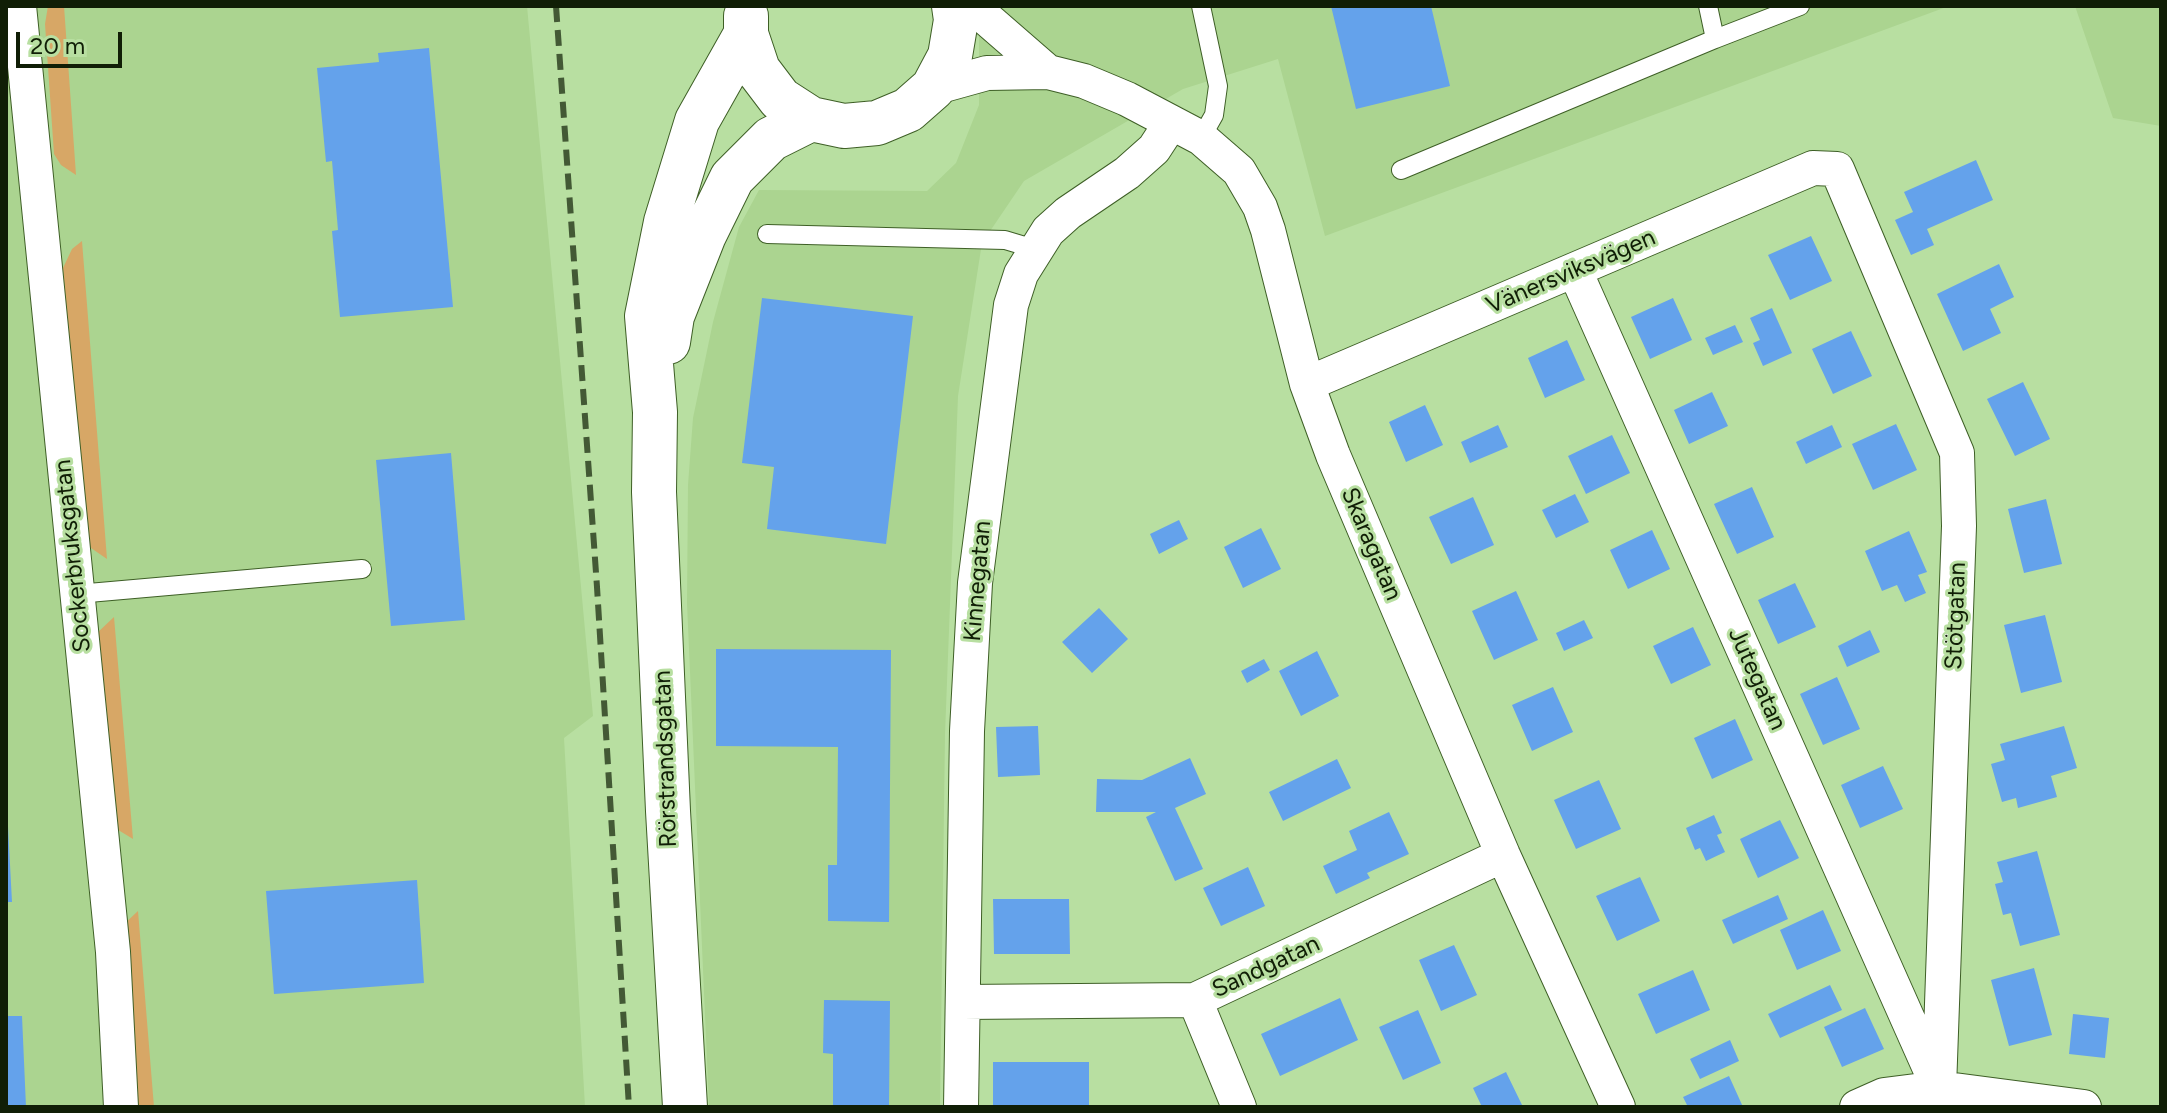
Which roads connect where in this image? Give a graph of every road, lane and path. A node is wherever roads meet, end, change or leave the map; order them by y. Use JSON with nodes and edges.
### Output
{"nodes":[{"id":1,"x":19,"y":6,"type":"edge"},
{"id":2,"x":954,"y":6,"type":"edge"},
{"id":3,"x":972,"y":6,"type":"edge"},
{"id":4,"x":1201,"y":6,"type":"edge"},
{"id":5,"x":1708,"y":6,"type":"edge"},
{"id":6,"x":1800,"y":6,"type":"edge"},
{"id":7,"x":746,"y":20,"type":"edge"},
{"id":8,"x":1715,"y":39,"type":"junction"},
{"id":9,"x":1048,"y":72,"type":"junction"},
{"id":10,"x":933,"y":88,"type":"junction"},
{"id":11,"x":811,"y":119,"type":"junction"},
{"id":12,"x":1186,"y":130,"type":"junction"},
{"id":13,"x":1837,"y":169,"type":"joint"},
{"id":14,"x":1401,"y":170,"type":"dead end"},
{"id":15,"x":767,"y":234,"type":"dead end"},
{"id":16,"x":1035,"y":249,"type":"junction"},
{"id":17,"x":1575,"y":271,"type":"junction"},
{"id":18,"x":1307,"y":384,"type":"junction"},
{"id":19,"x":655,"y":412,"type":"junction"},
{"id":20,"x":362,"y":569,"type":"dead end"},
{"id":21,"x":77,"y":594,"type":"junction"},
{"id":22,"x":1503,"y":855,"type":"junction"},
{"id":23,"x":1195,"y":1000,"type":"junction"},
{"id":24,"x":963,"y":1002,"type":"junction"},
{"id":25,"x":1939,"y":1088,"type":"junction"},
{"id":26,"x":121,"y":1107,"type":"edge"},
{"id":27,"x":685,"y":1107,"type":"edge"},
{"id":28,"x":961,"y":1107,"type":"edge"},
{"id":29,"x":1239,"y":1107,"type":"edge"},
{"id":30,"x":1618,"y":1107,"type":"edge"},
{"id":31,"x":1857,"y":1107,"type":"edge"},
{"id":32,"x":2084,"y":1107,"type":"edge"}],
"edges":[{"from":1,"to":21,"type":"street","name":"Sockerbruksgatan"},
{"from":2,"to":10,"type":"main road","name":"Rörstrandsgatan"},
{"from":3,"to":9,"type":"street","name":"Skaragatan"},
{"from":4,"to":12,"type":"lane"},
{"from":5,"to":8,"type":"lane"},
{"from":6,"to":8,"type":"lane"},
{"from":7,"to":11,"type":"main road","name":"Rörstrandsgatan"},
{"from":7,"to":19,"type":"main road","name":"Rörstrandsgatan"},
{"from":8,"to":14,"type":"lane"},
{"from":9,"to":10,"type":"street","name":"Skaragatan"},
{"from":9,"to":12,"type":"street","name":"Skaragatan"},
{"from":10,"to":11,"type":"main road","name":"Rörstrandsgatan"},
{"from":11,"to":19,"type":"main road","name":"Rörstrandsgatan"},
{"from":12,"to":16,"type":"street","name":"Kinnegatan"},
{"from":12,"to":18,"type":"street","name":"Skaragatan"},
{"from":13,"to":17,"type":"street","name":"Vänersviksvägen"},
{"from":13,"to":25,"type":"street","name":"Stötgatan"},
{"from":15,"to":16,"type":"lane"},
{"from":16,"to":24,"type":"street","name":"Kinnegatan"},
{"from":17,"to":18,"type":"street","name":"Vänersviksvägen"},
{"from":17,"to":25,"type":"street","name":"Jutegatan"},
{"from":18,"to":22,"type":"street","name":"Skaragatan"},
{"from":19,"to":27,"type":"main road","name":"Rörstrandsgatan"},
{"from":20,"to":21,"type":"lane"},
{"from":21,"to":26,"type":"street","name":"Sockerbruksgatan"},
{"from":22,"to":23,"type":"street","name":"Sandgatan"},
{"from":22,"to":30,"type":"street","name":"Skaragatan"},
{"from":23,"to":24,"type":"street","name":"Sandgatan"},
{"from":23,"to":29,"type":"street"},
{"from":24,"to":28,"type":"street","name":"Kinnegatan"},
{"from":25,"to":31,"type":"street"},
{"from":25,"to":32,"type":"street"}]}
